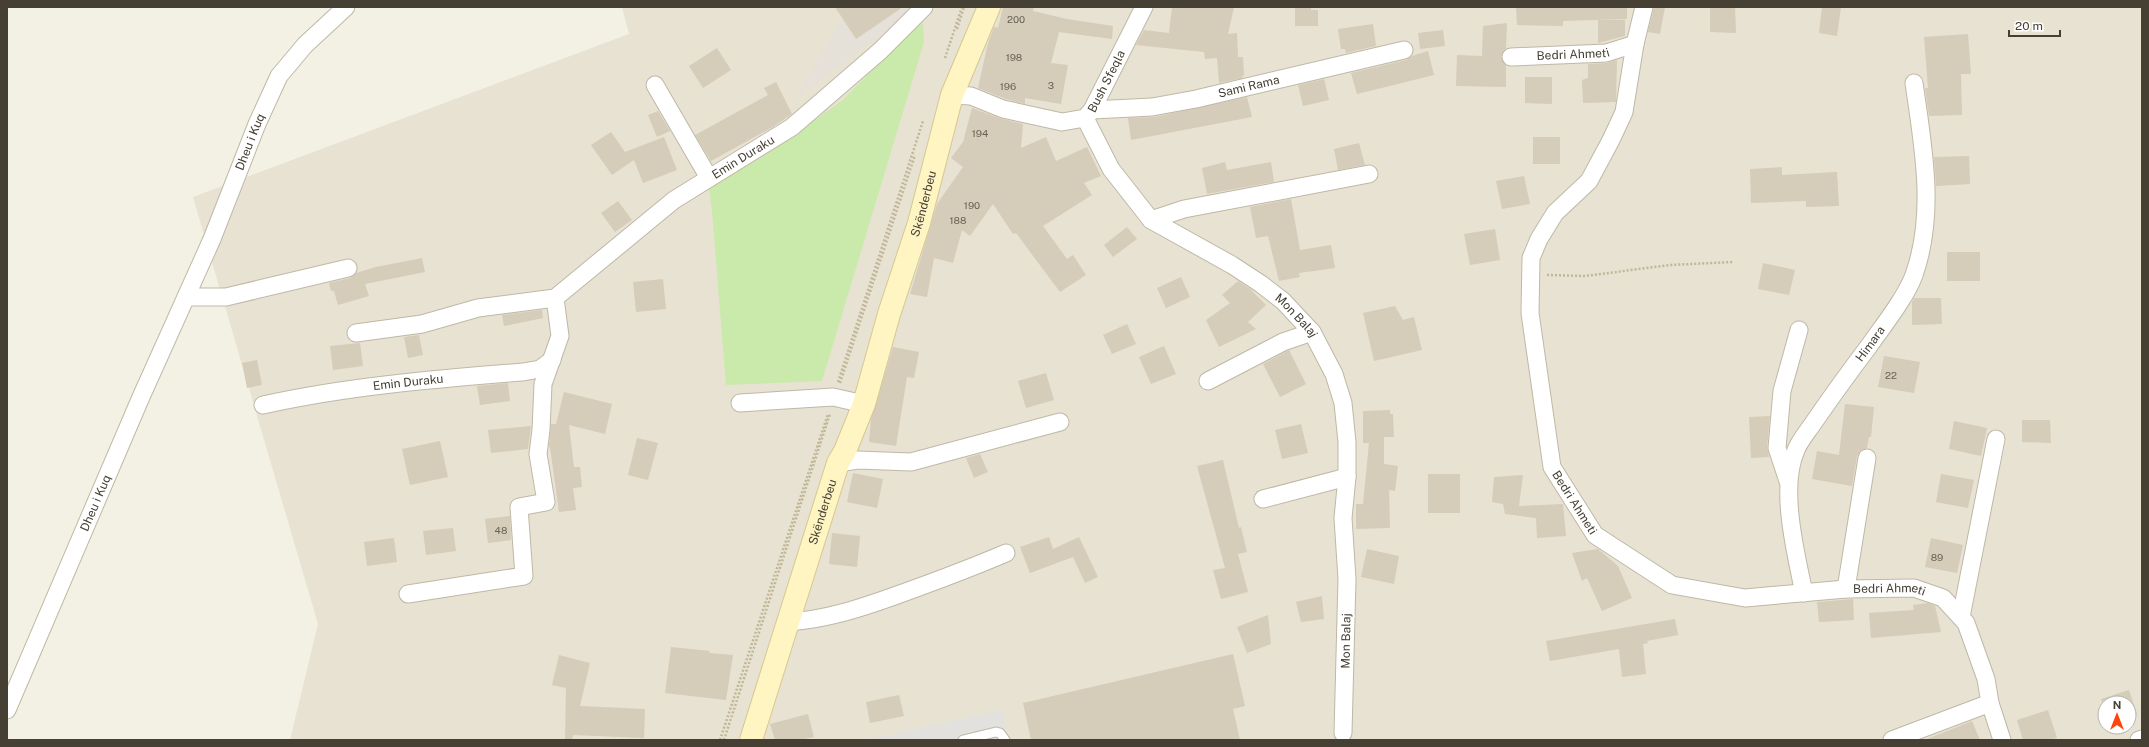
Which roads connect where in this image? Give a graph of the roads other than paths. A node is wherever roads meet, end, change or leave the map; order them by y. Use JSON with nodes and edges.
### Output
{"nodes":[{"id":1,"x":346,"y":7,"type":"edge"},
{"id":2,"x":924,"y":7,"type":"edge"},
{"id":3,"x":989,"y":7,"type":"edge"},
{"id":4,"x":1144,"y":7,"type":"edge"},
{"id":5,"x":1644,"y":7,"type":"edge"},
{"id":6,"x":1635,"y":44,"type":"junction"},
{"id":7,"x":1404,"y":50,"type":"dead end"},
{"id":8,"x":1510,"y":57,"type":"dead end"},
{"id":9,"x":1914,"y":83,"type":"dead end"},
{"id":10,"x":655,"y":85,"type":"dead end"},
{"id":11,"x":952,"y":95,"type":"junction"},
{"id":12,"x":1089,"y":114,"type":"junction"},
{"id":13,"x":1369,"y":174,"type":"dead end"},
{"id":14,"x":709,"y":178,"type":"junction"},
{"id":15,"x":1151,"y":220,"type":"junction"},
{"id":16,"x":348,"y":268,"type":"dead end"},
{"id":17,"x":186,"y":297,"type":"junction"},
{"id":18,"x":555,"y":298,"type":"junction"},
{"id":19,"x":1799,"y":330,"type":"dead end"},
{"id":20,"x":1312,"y":332,"type":"junction"},
{"id":21,"x":356,"y":333,"type":"dead end"},
{"id":22,"x":552,"y":360,"type":"junction"},
{"id":23,"x":1208,"y":381,"type":"dead end"},
{"id":24,"x":740,"y":403,"type":"dead end"},
{"id":25,"x":263,"y":404,"type":"dead end"},
{"id":26,"x":864,"y":404,"type":"junction"},
{"id":27,"x":1060,"y":422,"type":"dead end"},
{"id":28,"x":1996,"y":439,"type":"dead end"},
{"id":29,"x":1867,"y":458,"type":"dead end"},
{"id":30,"x":838,"y":463,"type":"junction"},
{"id":31,"x":1347,"y":477,"type":"junction"},
{"id":32,"x":1788,"y":483,"type":"junction"},
{"id":33,"x":1263,"y":499,"type":"dead end"},
{"id":34,"x":1006,"y":553,"type":"dead end"},
{"id":35,"x":1846,"y":589,"type":"junction"},
{"id":36,"x":1804,"y":593,"type":"junction"},
{"id":37,"x":408,"y":594,"type":"dead end"},
{"id":38,"x":1961,"y":617,"type":"junction"},
{"id":39,"x":787,"y":622,"type":"junction"},
{"id":40,"x":1990,"y":703,"type":"junction"},
{"id":41,"x":7,"y":710,"type":"edge"},
{"id":42,"x":1343,"y":732,"type":"dead end"},
{"id":43,"x":2142,"y":739,"type":"edge"},
{"id":44,"x":751,"y":740,"type":"edge"},
{"id":45,"x":963,"y":740,"type":"edge"},
{"id":46,"x":1005,"y":740,"type":"edge"},
{"id":47,"x":1892,"y":740,"type":"edge"},
{"id":48,"x":2002,"y":740,"type":"edge"},
{"id":49,"x":2138,"y":740,"type":"edge"}],
"edges":[{"from":1,"to":17,"type":"street","name":"Dheu i Kuq"},
{"from":2,"to":14,"type":"street","name":"Emin Duraku"},
{"from":3,"to":11,"type":"main road","name":"Skënderbeu"},
{"from":4,"to":12,"type":"street","name":"Bush Sfeqla"},
{"from":5,"to":6,"type":"street","name":"Bedri Ahmeti"},
{"from":6,"to":8,"type":"street","name":"Bedri Ahmeti"},
{"from":6,"to":36,"type":"street","name":"Bedri Ahmeti"},
{"from":7,"to":12,"type":"street","name":"Sami Rama"},
{"from":9,"to":32,"type":"street","name":"Himara"},
{"from":10,"to":14,"type":"street"},
{"from":11,"to":12,"type":"street","name":"Bush Sfeqla"},
{"from":11,"to":26,"type":"main road","name":"Skënderbeu"},
{"from":12,"to":15,"type":"street","name":"Mon Balaj"},
{"from":13,"to":15,"type":"street"},
{"from":14,"to":18,"type":"street","name":"Emin Duraku"},
{"from":15,"to":20,"type":"street","name":"Mon Balaj"},
{"from":16,"to":17,"type":"street"},
{"from":17,"to":41,"type":"street","name":"Dheu i Kuq"},
{"from":18,"to":21,"type":"street"},
{"from":18,"to":22,"type":"street"},
{"from":19,"to":32,"type":"street"},
{"from":20,"to":23,"type":"street"},
{"from":20,"to":31,"type":"street","name":"Mon Balaj"},
{"from":22,"to":25,"type":"street","name":"Emin Duraku"},
{"from":22,"to":37,"type":"street"},
{"from":24,"to":26,"type":"street"},
{"from":26,"to":30,"type":"main road","name":"Skënderbeu"},
{"from":27,"to":30,"type":"street"},
{"from":28,"to":38,"type":"street"},
{"from":29,"to":35,"type":"street"},
{"from":30,"to":39,"type":"main road","name":"Skënderbeu"},
{"from":31,"to":33,"type":"street"},
{"from":31,"to":42,"type":"street","name":"Mon Balaj"},
{"from":32,"to":36,"type":"street","name":"Himara"},
{"from":34,"to":39,"type":"street"},
{"from":35,"to":36,"type":"street","name":"Bedri Ahmeti"},
{"from":35,"to":38,"type":"street","name":"Bedri Ahmeti"},
{"from":38,"to":40,"type":"street","name":"Bedri Ahmeti"},
{"from":39,"to":44,"type":"main road","name":"Skënderbeu"},
{"from":40,"to":47,"type":"street"},
{"from":40,"to":48,"type":"street","name":"Bedri Ahmeti"},
{"from":43,"to":49,"type":"street"},
{"from":45,"to":46,"type":"lane"}]}
